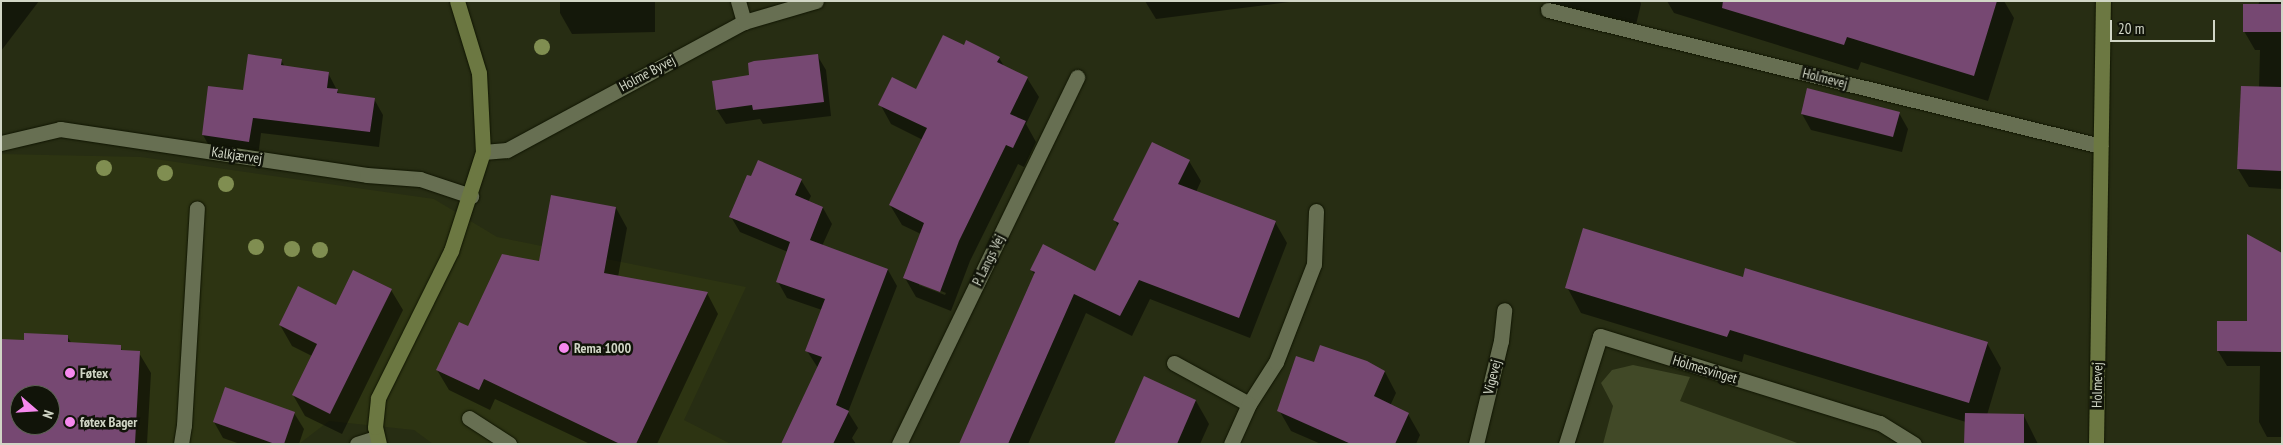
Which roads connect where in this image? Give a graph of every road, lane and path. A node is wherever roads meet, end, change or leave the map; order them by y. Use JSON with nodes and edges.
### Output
{"nodes":[{"id":1,"x":457,"y":1,"type":"edge"},
{"id":2,"x":738,"y":1,"type":"edge"},
{"id":3,"x":816,"y":1,"type":"edge"},
{"id":4,"x":2103,"y":1,"type":"edge"},
{"id":5,"x":1548,"y":10,"type":"dead end"},
{"id":6,"x":744,"y":22,"type":"junction"},
{"id":7,"x":1077,"y":77,"type":"dead end"},
{"id":8,"x":1,"y":143,"type":"edge"},
{"id":9,"x":2101,"y":146,"type":"junction"},
{"id":10,"x":483,"y":152,"type":"junction"},
{"id":11,"x":471,"y":196,"type":"junction"},
{"id":12,"x":197,"y":208,"type":"dead end"},
{"id":13,"x":1316,"y":211,"type":"dead end"},
{"id":14,"x":1504,"y":310,"type":"dead end"},
{"id":15,"x":1174,"y":363,"type":"dead end"},
{"id":16,"x":1249,"y":404,"type":"junction"},
{"id":17,"x":468,"y":418,"type":"dead end"},
{"id":18,"x":377,"y":441,"type":"edge"},
{"id":19,"x":181,"y":444,"type":"edge"},
{"id":20,"x":357,"y":444,"type":"edge"},
{"id":21,"x":509,"y":444,"type":"edge"},
{"id":22,"x":899,"y":444,"type":"edge"},
{"id":23,"x":1231,"y":444,"type":"edge"},
{"id":24,"x":1476,"y":444,"type":"edge"},
{"id":25,"x":1566,"y":444,"type":"edge"},
{"id":26,"x":1914,"y":444,"type":"edge"},
{"id":27,"x":2096,"y":444,"type":"edge"}],
"edges":[{"from":1,"to":10,"type":"street"},
{"from":2,"to":6,"type":"street"},
{"from":3,"to":6,"type":"street","name":"Holme Byvej"},
{"from":4,"to":9,"type":"street","name":"Holmevej"},
{"from":5,"to":9,"type":"street","name":"Holmevej"},
{"from":6,"to":10,"type":"street","name":"Holme Byvej"},
{"from":7,"to":22,"type":"street","name":"P. Langs Vej"},
{"from":8,"to":11,"type":"street","name":"Kalkjærvej"},
{"from":9,"to":27,"type":"street","name":"Holmevej"},
{"from":10,"to":11,"type":"street"},
{"from":11,"to":18,"type":"street"},
{"from":12,"to":19,"type":"street"},
{"from":13,"to":16,"type":"street"},
{"from":14,"to":24,"type":"street","name":"Vigevej"},
{"from":15,"to":16,"type":"street"},
{"from":16,"to":23,"type":"street"},
{"from":17,"to":21,"type":"street"},
{"from":18,"to":20,"type":"street"},
{"from":25,"to":26,"type":"street","name":"Holmesvinget"}]}
